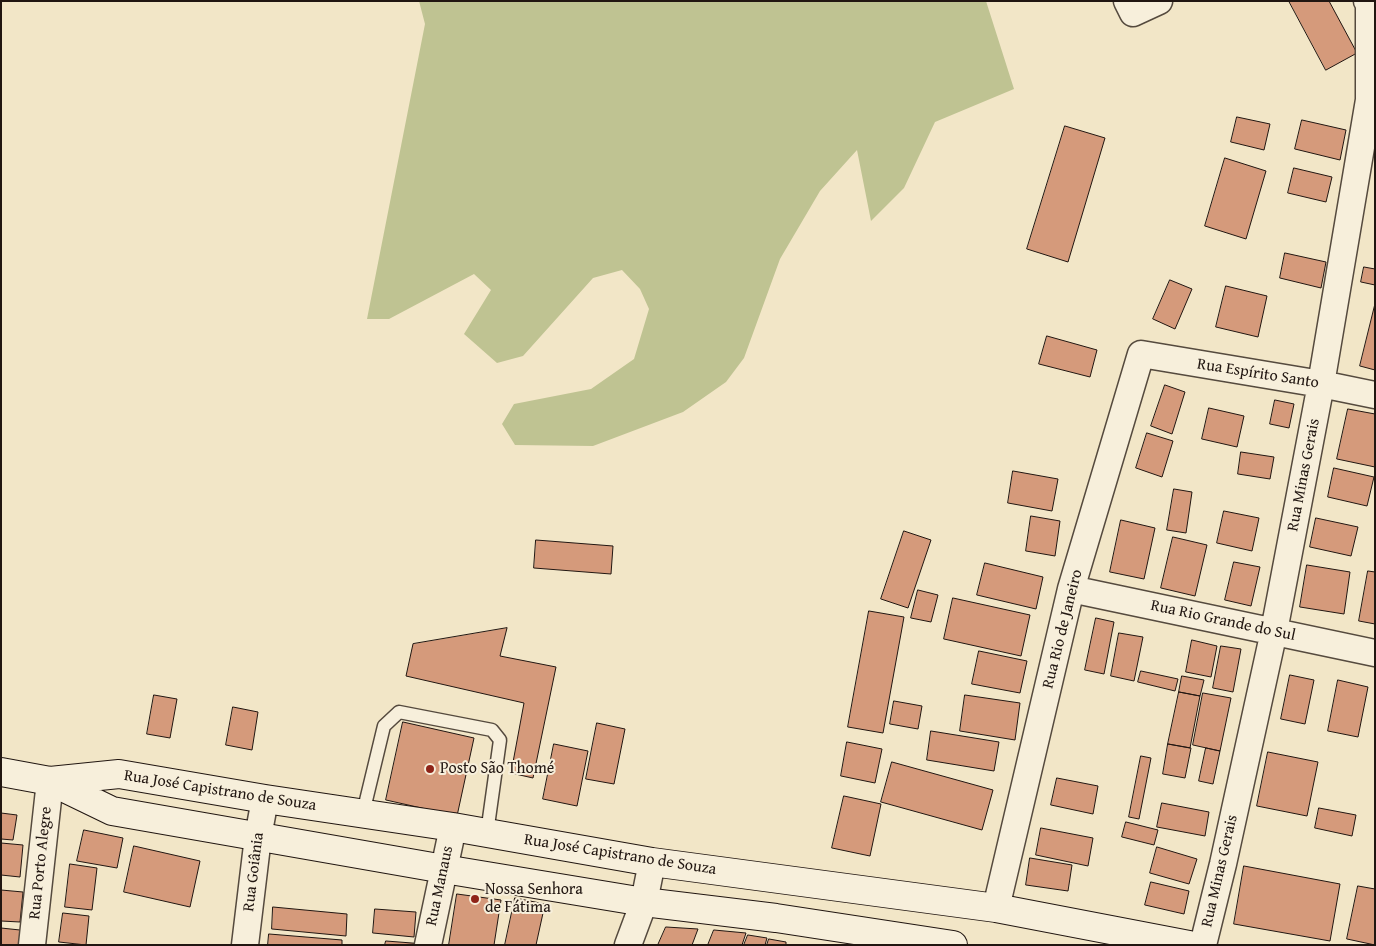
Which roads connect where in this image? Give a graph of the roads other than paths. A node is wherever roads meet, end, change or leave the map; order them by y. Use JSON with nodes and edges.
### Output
{"nodes":[{"id":1,"x":1127,"y":1,"type":"edge"},
{"id":2,"x":1159,"y":1,"type":"edge"},
{"id":3,"x":1369,"y":2,"type":"edge"},
{"id":4,"x":1372,"y":101,"type":"edge"},
{"id":5,"x":1141,"y":354,"type":"joint"},
{"id":6,"x":1321,"y":384,"type":"junction"},
{"id":7,"x":1375,"y":395,"type":"edge"},
{"id":8,"x":1072,"y":588,"type":"junction"},
{"id":9,"x":1274,"y":632,"type":"junction"},
{"id":10,"x":1375,"y":653,"type":"edge"},
{"id":11,"x":1,"y":772,"type":"edge"},
{"id":12,"x":50,"y":781,"type":"junction"},
{"id":13,"x":265,"y":799,"type":"junction"},
{"id":14,"x":363,"y":813,"type":"junction"},
{"id":15,"x":453,"y":827,"type":"junction"},
{"id":16,"x":487,"y":832,"type":"junction"},
{"id":17,"x":258,"y":837,"type":"junction"},
{"id":18,"x":652,"y":862,"type":"junction"},
{"id":19,"x":444,"y":870,"type":"junction"},
{"id":20,"x":783,"y":879,"type":"junction"},
{"id":21,"x":644,"y":902,"type":"junction"},
{"id":22,"x":996,"y":908,"type":"junction"},
{"id":23,"x":776,"y":918,"type":"junction"},
{"id":24,"x":32,"y":945,"type":"edge"},
{"id":25,"x":245,"y":945,"type":"edge"},
{"id":26,"x":428,"y":945,"type":"edge"},
{"id":27,"x":628,"y":945,"type":"edge"},
{"id":28,"x":953,"y":945,"type":"edge"},
{"id":29,"x":1189,"y":945,"type":"edge"},
{"id":30,"x":1203,"y":945,"type":"edge"}],
"edges":[{"from":1,"to":2,"type":"street"},
{"from":3,"to":4,"type":"street","name":"Rua Minas Gerais"},
{"from":4,"to":6,"type":"street","name":"Rua Minas Gerais"},
{"from":5,"to":6,"type":"street","name":"Rua Espírito Santo"},
{"from":5,"to":8,"type":"street","name":"Rua Rio de Janeiro"},
{"from":6,"to":7,"type":"street","name":"Rua Espírito Santo"},
{"from":6,"to":9,"type":"street","name":"Rua Minas Gerais"},
{"from":8,"to":9,"type":"street","name":"Rua Rio Grande do Sul"},
{"from":8,"to":22,"type":"street","name":"Rua Rio de Janeiro"},
{"from":9,"to":10,"type":"street","name":"Rua Rio Grande do Sul"},
{"from":9,"to":30,"type":"street","name":"Rua Minas Gerais"},
{"from":11,"to":12,"type":"main road","name":"Rua José Capistrano de Souza"},
{"from":12,"to":13,"type":"main road","name":"Rua José Capistrano de Souza"},
{"from":12,"to":17,"type":"main road","name":"Rua José Capistrano de Souza"},
{"from":12,"to":24,"type":"street","name":"Rua Porto Alegre"},
{"from":13,"to":14,"type":"main road","name":"Rua José Capistrano de Souza"},
{"from":13,"to":17,"type":"street","name":"Rua Goiânia"},
{"from":14,"to":15,"type":"main road","name":"Rua José Capistrano de Souza"},
{"from":14,"to":16,"type":"lane"},
{"from":15,"to":16,"type":"main road","name":"Rua José Capistrano de Souza"},
{"from":15,"to":19,"type":"street","name":"Rua Manaus"},
{"from":16,"to":18,"type":"main road","name":"Rua José Capistrano de Souza"},
{"from":17,"to":19,"type":"main road","name":"Rua José Capistrano de Souza"},
{"from":17,"to":25,"type":"street","name":"Rua Goiânia"},
{"from":18,"to":20,"type":"main road","name":"Rua José Capistrano de Souza"},
{"from":18,"to":21,"type":"street"},
{"from":19,"to":21,"type":"main road","name":"Rua José Capistrano de Souza"},
{"from":19,"to":26,"type":"street","name":"Rua Manaus"},
{"from":20,"to":22,"type":"main road","name":"Rua José Capistrano de Souza"},
{"from":20,"to":23,"type":"main road"},
{"from":21,"to":23,"type":"main road","name":"Rua José Capistrano de Souza"},
{"from":21,"to":27,"type":"street"},
{"from":22,"to":29,"type":"main road","name":"Rua José Capistrano de Souza"},
{"from":23,"to":28,"type":"main road","name":"Rua José Capistrano de Souza"}]}
